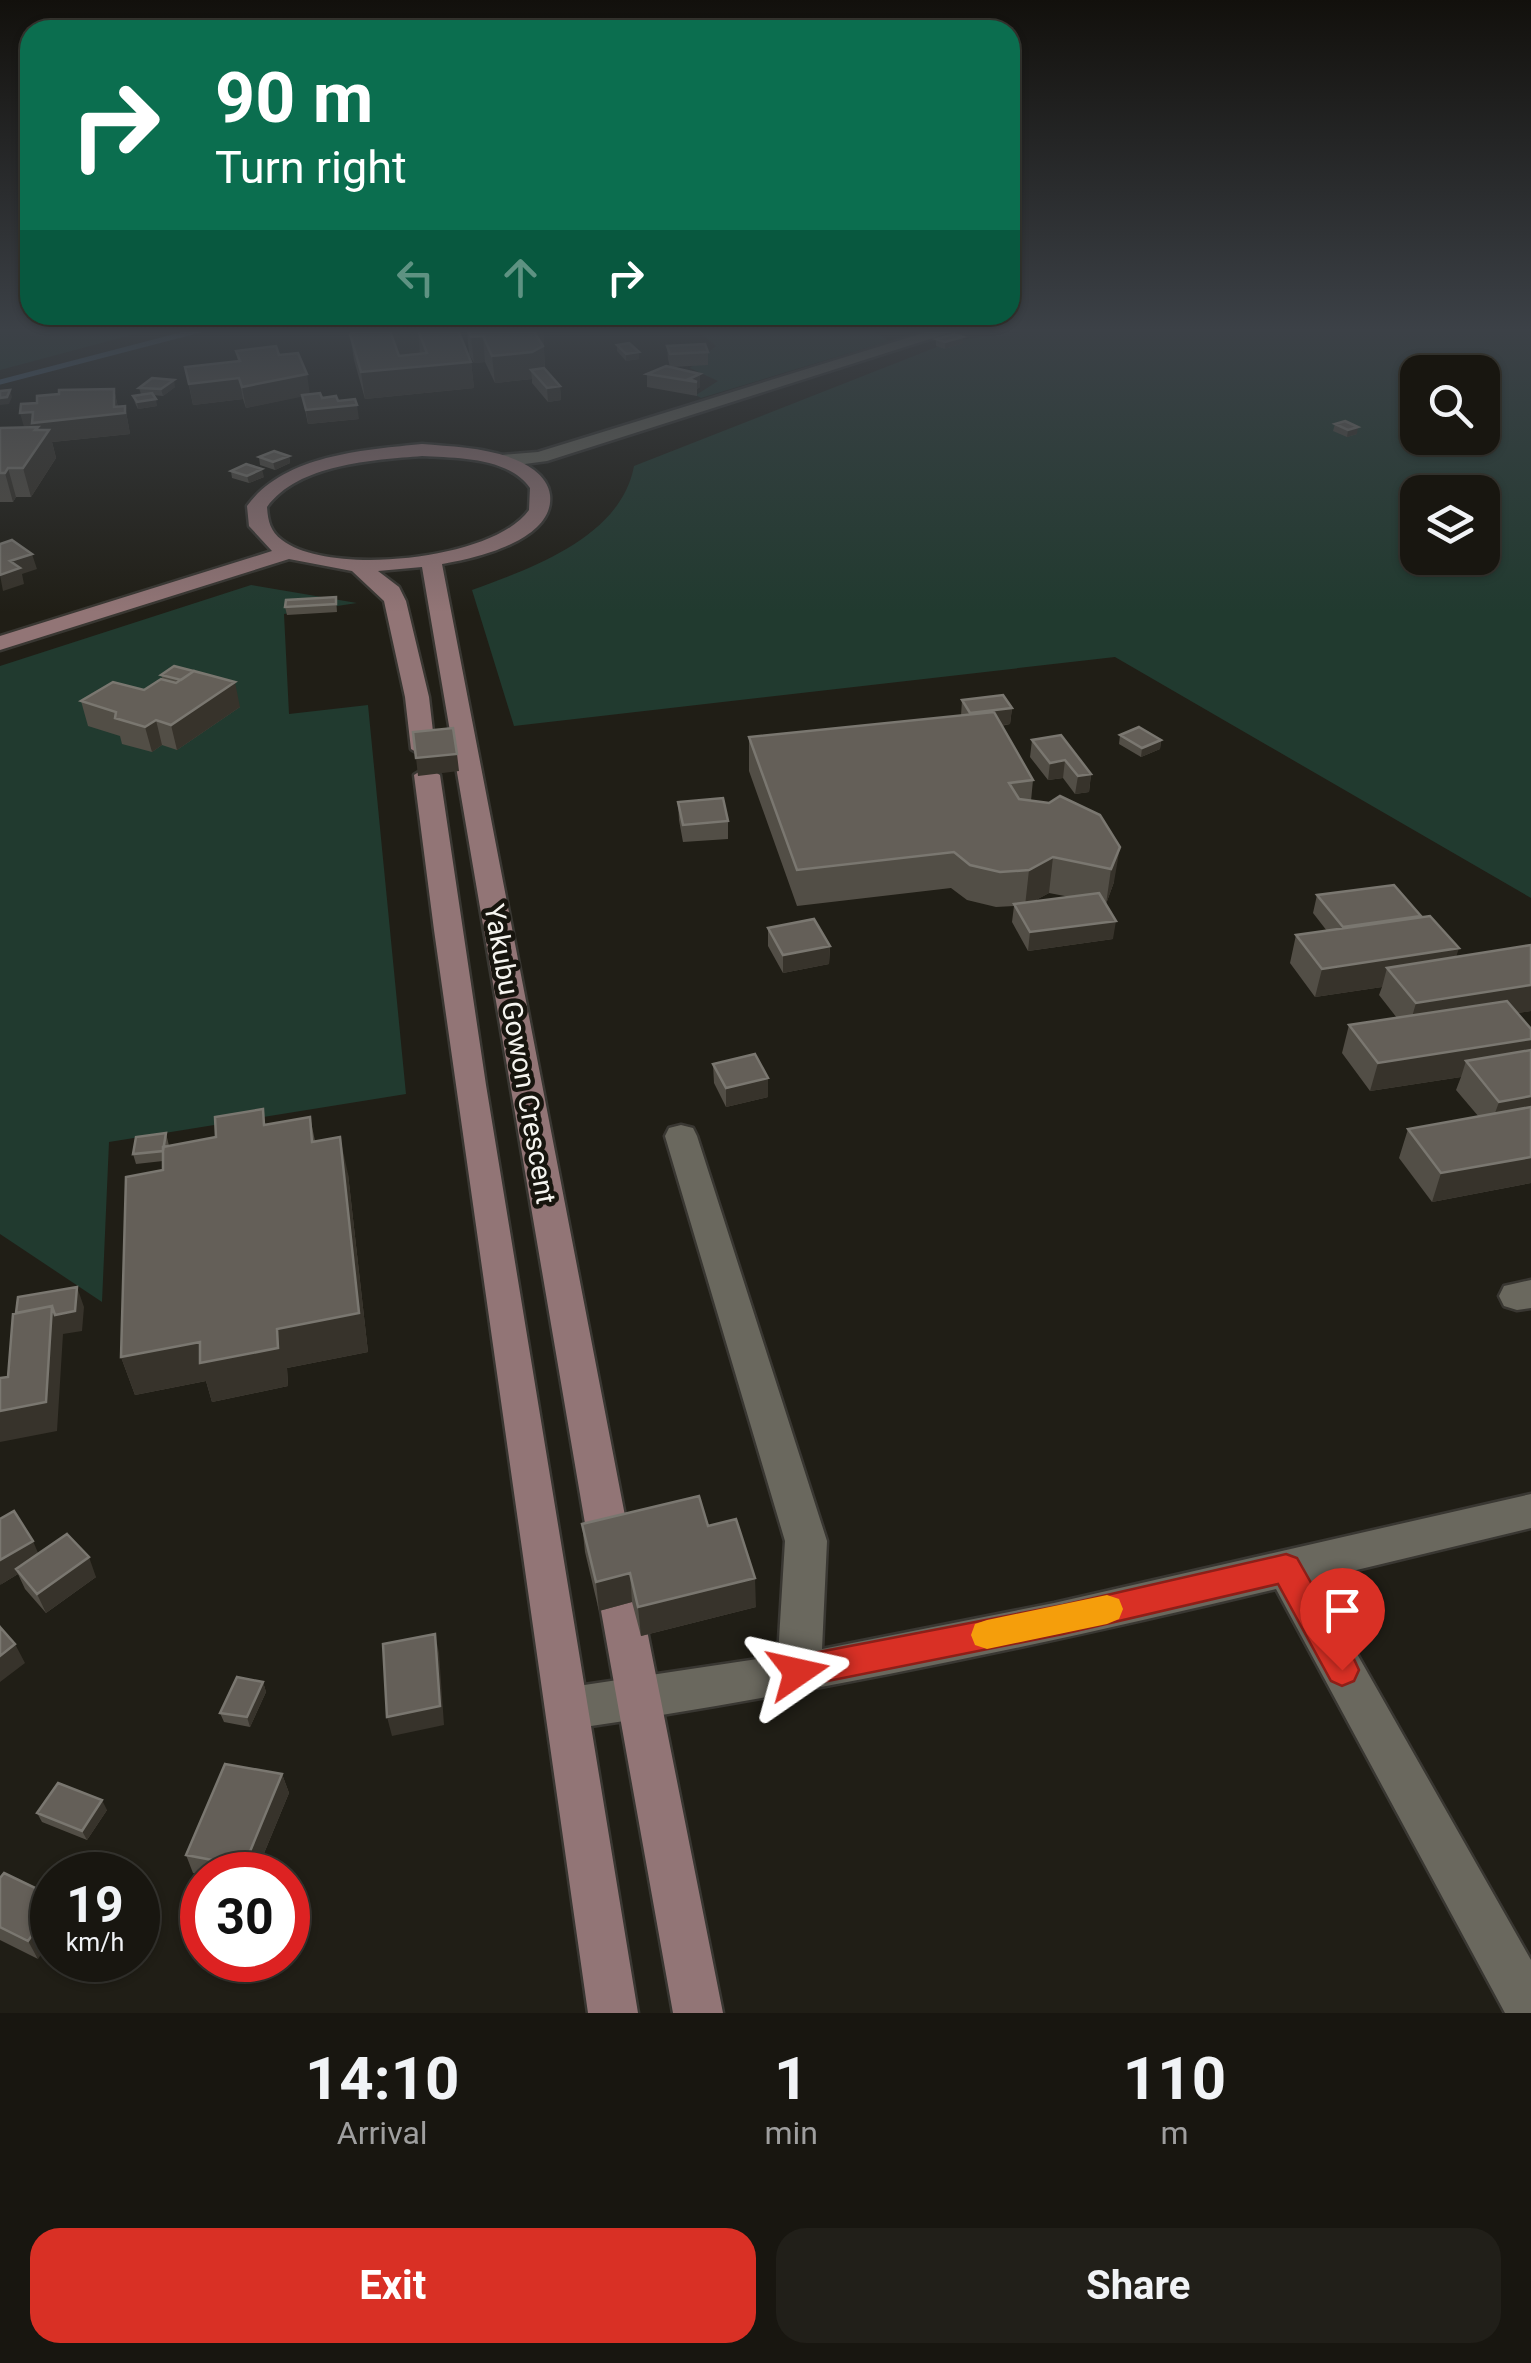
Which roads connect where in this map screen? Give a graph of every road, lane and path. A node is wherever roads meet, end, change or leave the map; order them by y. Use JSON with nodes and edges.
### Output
{"nodes":[{"id":1,"x":641,"y":424,"type":"edge"},
{"id":2,"x":682,"y":424,"type":"edge"},
{"id":3,"x":502,"y":461,"type":"junction"},
{"id":4,"x":534,"y":480,"type":"junction"},
{"id":5,"x":264,"y":536,"type":"junction"},
{"id":6,"x":290,"y":552,"type":"junction"},
{"id":7,"x":430,"y":562,"type":"junction"},
{"id":8,"x":359,"y":566,"type":"junction"},
{"id":9,"x":0,"y":624,"type":"edge"},
{"id":10,"x":0,"y":643,"type":"edge"},
{"id":11,"x":681,"y":1136,"type":"dead end"},
{"id":12,"x":1531,"y":1511,"type":"edge"},
{"id":13,"x":610,"y":1547,"type":"edge"},
{"id":14,"x":1286,"y":1568,"type":"junction"},
{"id":15,"x":621,"y":1605,"type":"dead end"},
{"id":16,"x":798,"y":1672,"type":"junction"},
{"id":17,"x":638,"y":1700,"type":"junction"},
{"id":18,"x":571,"y":1708,"type":"junction"},
{"id":19,"x":1531,"y":2010,"type":"edge"},
{"id":20,"x":613,"y":2013,"type":"edge"},
{"id":21,"x":698,"y":2013,"type":"edge"}],
"edges":[{"from":1,"to":3,"type":"street"},
{"from":2,"to":4,"type":"street"},
{"from":3,"to":4,"type":"street"},
{"from":3,"to":5,"type":"street"},
{"from":4,"to":7,"type":"street"},
{"from":5,"to":6,"type":"street"},
{"from":5,"to":9,"type":"street"},
{"from":6,"to":8,"type":"street"},
{"from":6,"to":10,"type":"street"},
{"from":7,"to":8,"type":"street"},
{"from":7,"to":13,"type":"street","name":"Yakubu Gowon Crescent"},
{"from":8,"to":18,"type":"street"},
{"from":11,"to":16,"type":"street"},
{"from":12,"to":14,"type":"street"},
{"from":14,"to":16,"type":"street"},
{"from":14,"to":19,"type":"street"},
{"from":15,"to":17,"type":"street"},
{"from":16,"to":17,"type":"street"},
{"from":17,"to":18,"type":"street"},
{"from":17,"to":21,"type":"street"},
{"from":18,"to":20,"type":"street"}]}
